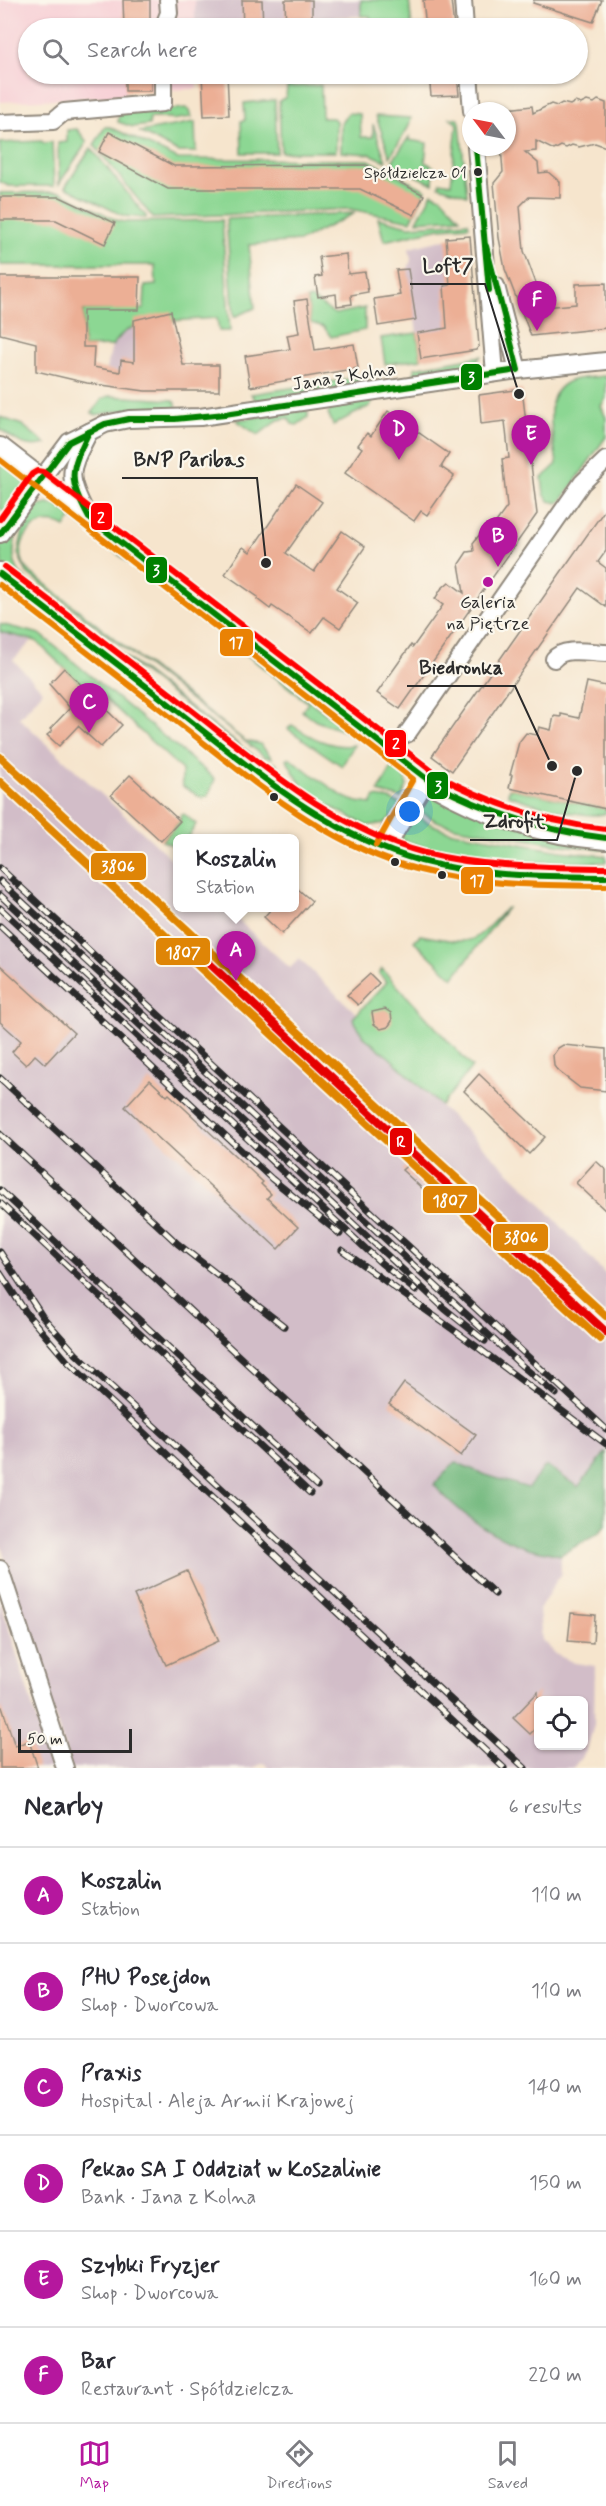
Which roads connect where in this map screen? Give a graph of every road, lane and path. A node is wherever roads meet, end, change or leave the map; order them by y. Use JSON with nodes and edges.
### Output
{"nodes":[{"id":1,"x":168,"y":0,"type":"edge"},
{"id":2,"x":463,"y":0,"type":"edge"},
{"id":3,"x":167,"y":18,"type":"edge"},
{"id":4,"x":464,"y":18,"type":"edge"},
{"id":5,"x":163,"y":84,"type":"edge"},
{"id":6,"x":470,"y":84,"type":"edge"},
{"id":7,"x":471,"y":102,"type":"edge"},
{"id":8,"x":0,"y":123,"type":"edge"},
{"id":9,"x":477,"y":156,"type":"edge"},
{"id":10,"x":486,"y":246,"type":"junction"},
{"id":11,"x":606,"y":362,"type":"edge"},
{"id":12,"x":518,"y":370,"type":"junction"},
{"id":13,"x":495,"y":373,"type":"junction"},
{"id":14,"x":89,"y":432,"type":"junction"},
{"id":15,"x":0,"y":449,"type":"edge"},
{"id":16,"x":606,"y":460,"type":"edge"},
{"id":17,"x":39,"y":480,"type":"junction"},
{"id":18,"x":89,"y":519,"type":"junction"},
{"id":19,"x":0,"y":534,"type":"edge"},
{"id":20,"x":0,"y":574,"type":"edge"},
{"id":21,"x":606,"y":653,"type":"edge"},
{"id":22,"x":554,"y":659,"type":"dead end"},
{"id":23,"x":407,"y":729,"type":"dead end"},
{"id":24,"x":425,"y":777,"type":"junction"},
{"id":25,"x":606,"y":838,"type":"edge"},
{"id":26,"x":384,"y":849,"type":"junction"},
{"id":27,"x":606,"y":877,"type":"edge"},
{"id":28,"x":0,"y":1569,"type":"edge"},
{"id":29,"x":65,"y":1768,"type":"edge"}],
"edges":[{"from":1,"to":3,"type":"street"},
{"from":2,"to":4,"type":"street"},
{"from":5,"to":8,"type":"street"},
{"from":6,"to":7,"type":"street"},
{"from":9,"to":10,"type":"street"},
{"from":10,"to":12,"type":"street"},
{"from":10,"to":13,"type":"street"},
{"from":11,"to":12,"type":"street","name":"Jana z Kolna"},
{"from":12,"to":13,"type":"street","name":"Jana z Kolna"},
{"from":13,"to":14,"type":"street","name":"Jana z Kolna"},
{"from":14,"to":17,"type":"street","name":"Jana z Kolna"},
{"from":14,"to":18,"type":"street"},
{"from":15,"to":17,"type":"street"},
{"from":16,"to":23,"type":"street"},
{"from":17,"to":18,"type":"street"},
{"from":17,"to":19,"type":"street","name":"Jana z Kolna"},
{"from":18,"to":24,"type":"street"},
{"from":20,"to":26,"type":"street"},
{"from":21,"to":22,"type":"street"},
{"from":24,"to":25,"type":"street"},
{"from":24,"to":26,"type":"street"},
{"from":26,"to":27,"type":"street"},
{"from":28,"to":29,"type":"street"}]}
